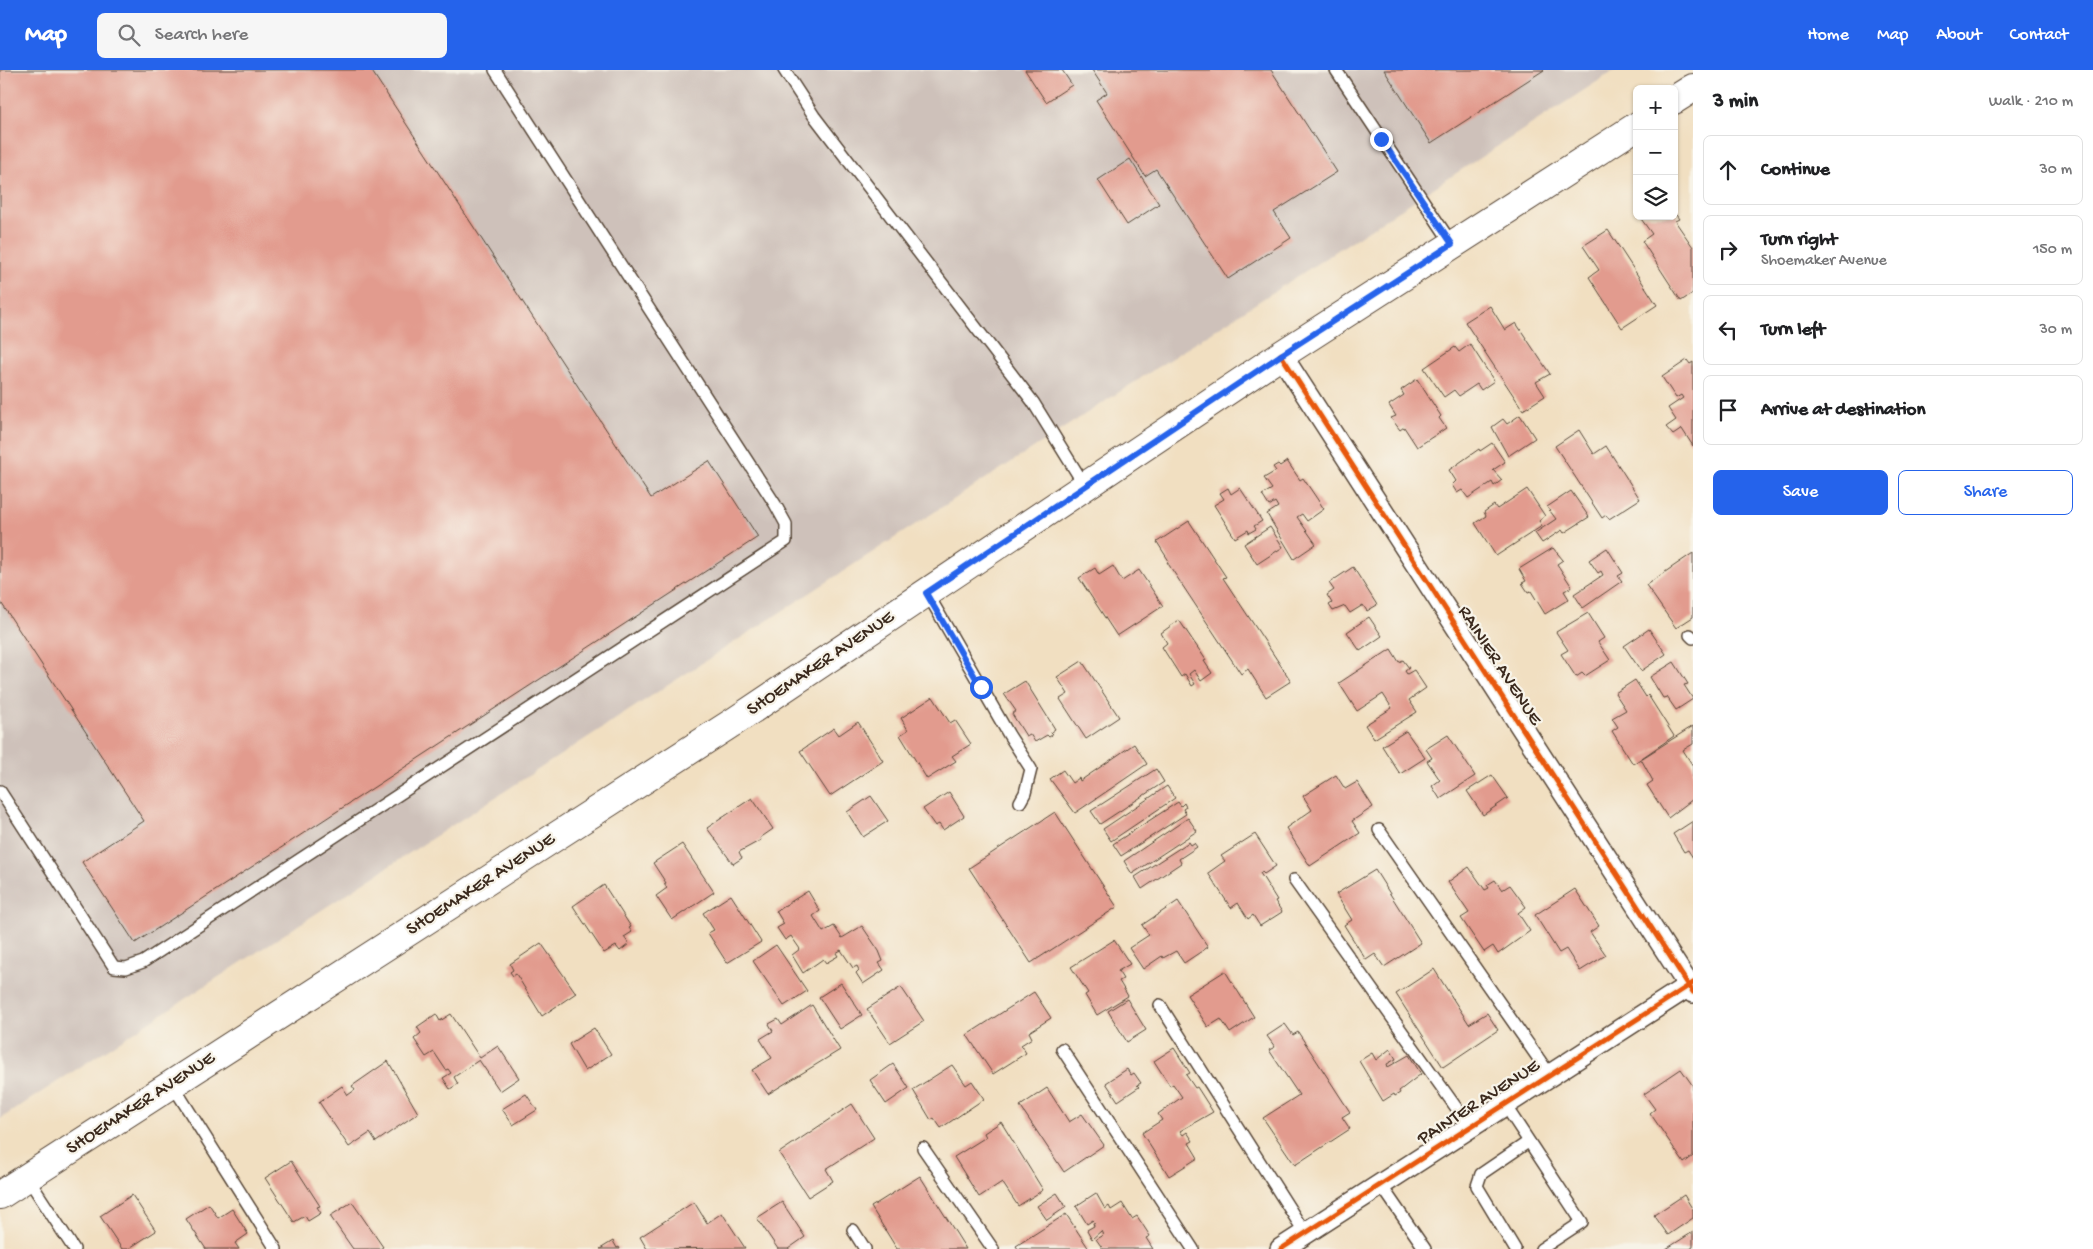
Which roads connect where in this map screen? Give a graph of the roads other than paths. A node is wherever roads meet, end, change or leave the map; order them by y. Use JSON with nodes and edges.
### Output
{"nodes":[{"id":1,"x":495,"y":70,"type":"edge"},
{"id":2,"x":784,"y":70,"type":"edge"},
{"id":3,"x":1336,"y":70,"type":"edge"},
{"id":4,"x":1693,"y":88,"type":"edge"},
{"id":5,"x":1678,"y":97,"type":"edge"},
{"id":6,"x":1633,"y":129,"type":"edge"},
{"id":7,"x":1452,"y":244,"type":"junction"},
{"id":8,"x":1281,"y":355,"type":"junction"},
{"id":9,"x":1085,"y":486,"type":"junction"},
{"id":10,"x":926,"y":593,"type":"junction"},
{"id":11,"x":0,"y":791,"type":"edge"},
{"id":12,"x":1020,"y":802,"type":"dead end"},
{"id":13,"x":1379,"y":830,"type":"dead end"},
{"id":14,"x":1294,"y":880,"type":"dead end"},
{"id":15,"x":1692,"y":987,"type":"edge"},
{"id":16,"x":1160,"y":1005,"type":"dead end"},
{"id":17,"x":1062,"y":1049,"type":"dead end"},
{"id":18,"x":1550,"y":1075,"type":"junction"},
{"id":19,"x":172,"y":1084,"type":"junction"},
{"id":20,"x":1505,"y":1105,"type":"junction"},
{"id":21,"x":1470,"y":1127,"type":"junction"},
{"id":22,"x":1528,"y":1142,"type":"junction"},
{"id":23,"x":923,"y":1148,"type":"dead end"},
{"id":24,"x":27,"y":1178,"type":"junction"},
{"id":25,"x":1381,"y":1185,"type":"junction"},
{"id":26,"x":0,"y":1195,"type":"edge"},
{"id":27,"x":853,"y":1230,"type":"dead end"},
{"id":28,"x":1305,"y":1233,"type":"junction"},
{"id":29,"x":74,"y":1249,"type":"edge"},
{"id":30,"x":276,"y":1249,"type":"edge"},
{"id":31,"x":865,"y":1249,"type":"edge"},
{"id":32,"x":992,"y":1249,"type":"edge"},
{"id":33,"x":1193,"y":1249,"type":"edge"},
{"id":34,"x":1281,"y":1249,"type":"edge"},
{"id":35,"x":1425,"y":1249,"type":"edge"},
{"id":36,"x":1515,"y":1249,"type":"edge"},
{"id":37,"x":1541,"y":1249,"type":"edge"}],
"edges":[{"from":1,"to":11,"type":"lane"},
{"from":2,"to":9,"type":"lane"},
{"from":3,"to":7,"type":"lane"},
{"from":4,"to":5,"type":"main road"},
{"from":6,"to":7,"type":"main road","name":"SHOEMAKER AVENUE"},
{"from":7,"to":8,"type":"main road","name":"SHOEMAKER AVENUE"},
{"from":8,"to":9,"type":"main road","name":"SHOEMAKER AVENUE"},
{"from":8,"to":15,"type":"street","name":"RAINIER AVENUE"},
{"from":9,"to":10,"type":"main road","name":"SHOEMAKER AVENUE"},
{"from":10,"to":12,"type":"lane"},
{"from":10,"to":19,"type":"main road","name":"SHOEMAKER AVENUE"},
{"from":13,"to":18,"type":"lane"},
{"from":14,"to":21,"type":"lane"},
{"from":15,"to":18,"type":"street","name":"PAINTER AVENUE"},
{"from":16,"to":28,"type":"lane"},
{"from":17,"to":33,"type":"lane"},
{"from":18,"to":20,"type":"street","name":"PAINTER AVENUE"},
{"from":19,"to":24,"type":"main road","name":"SHOEMAKER AVENUE"},
{"from":19,"to":30,"type":"lane"},
{"from":20,"to":21,"type":"street","name":"PAINTER AVENUE"},
{"from":20,"to":22,"type":"lane"},
{"from":21,"to":25,"type":"street","name":"PAINTER AVENUE"},
{"from":22,"to":36,"type":"lane"},
{"from":22,"to":37,"type":"lane"},
{"from":23,"to":32,"type":"lane"},
{"from":24,"to":26,"type":"main road","name":"SHOEMAKER AVENUE"},
{"from":24,"to":29,"type":"lane"},
{"from":25,"to":28,"type":"street","name":"PAINTER AVENUE"},
{"from":25,"to":35,"type":"lane"},
{"from":27,"to":31,"type":"lane"},
{"from":28,"to":34,"type":"street","name":"PAINTER AVENUE"}]}
